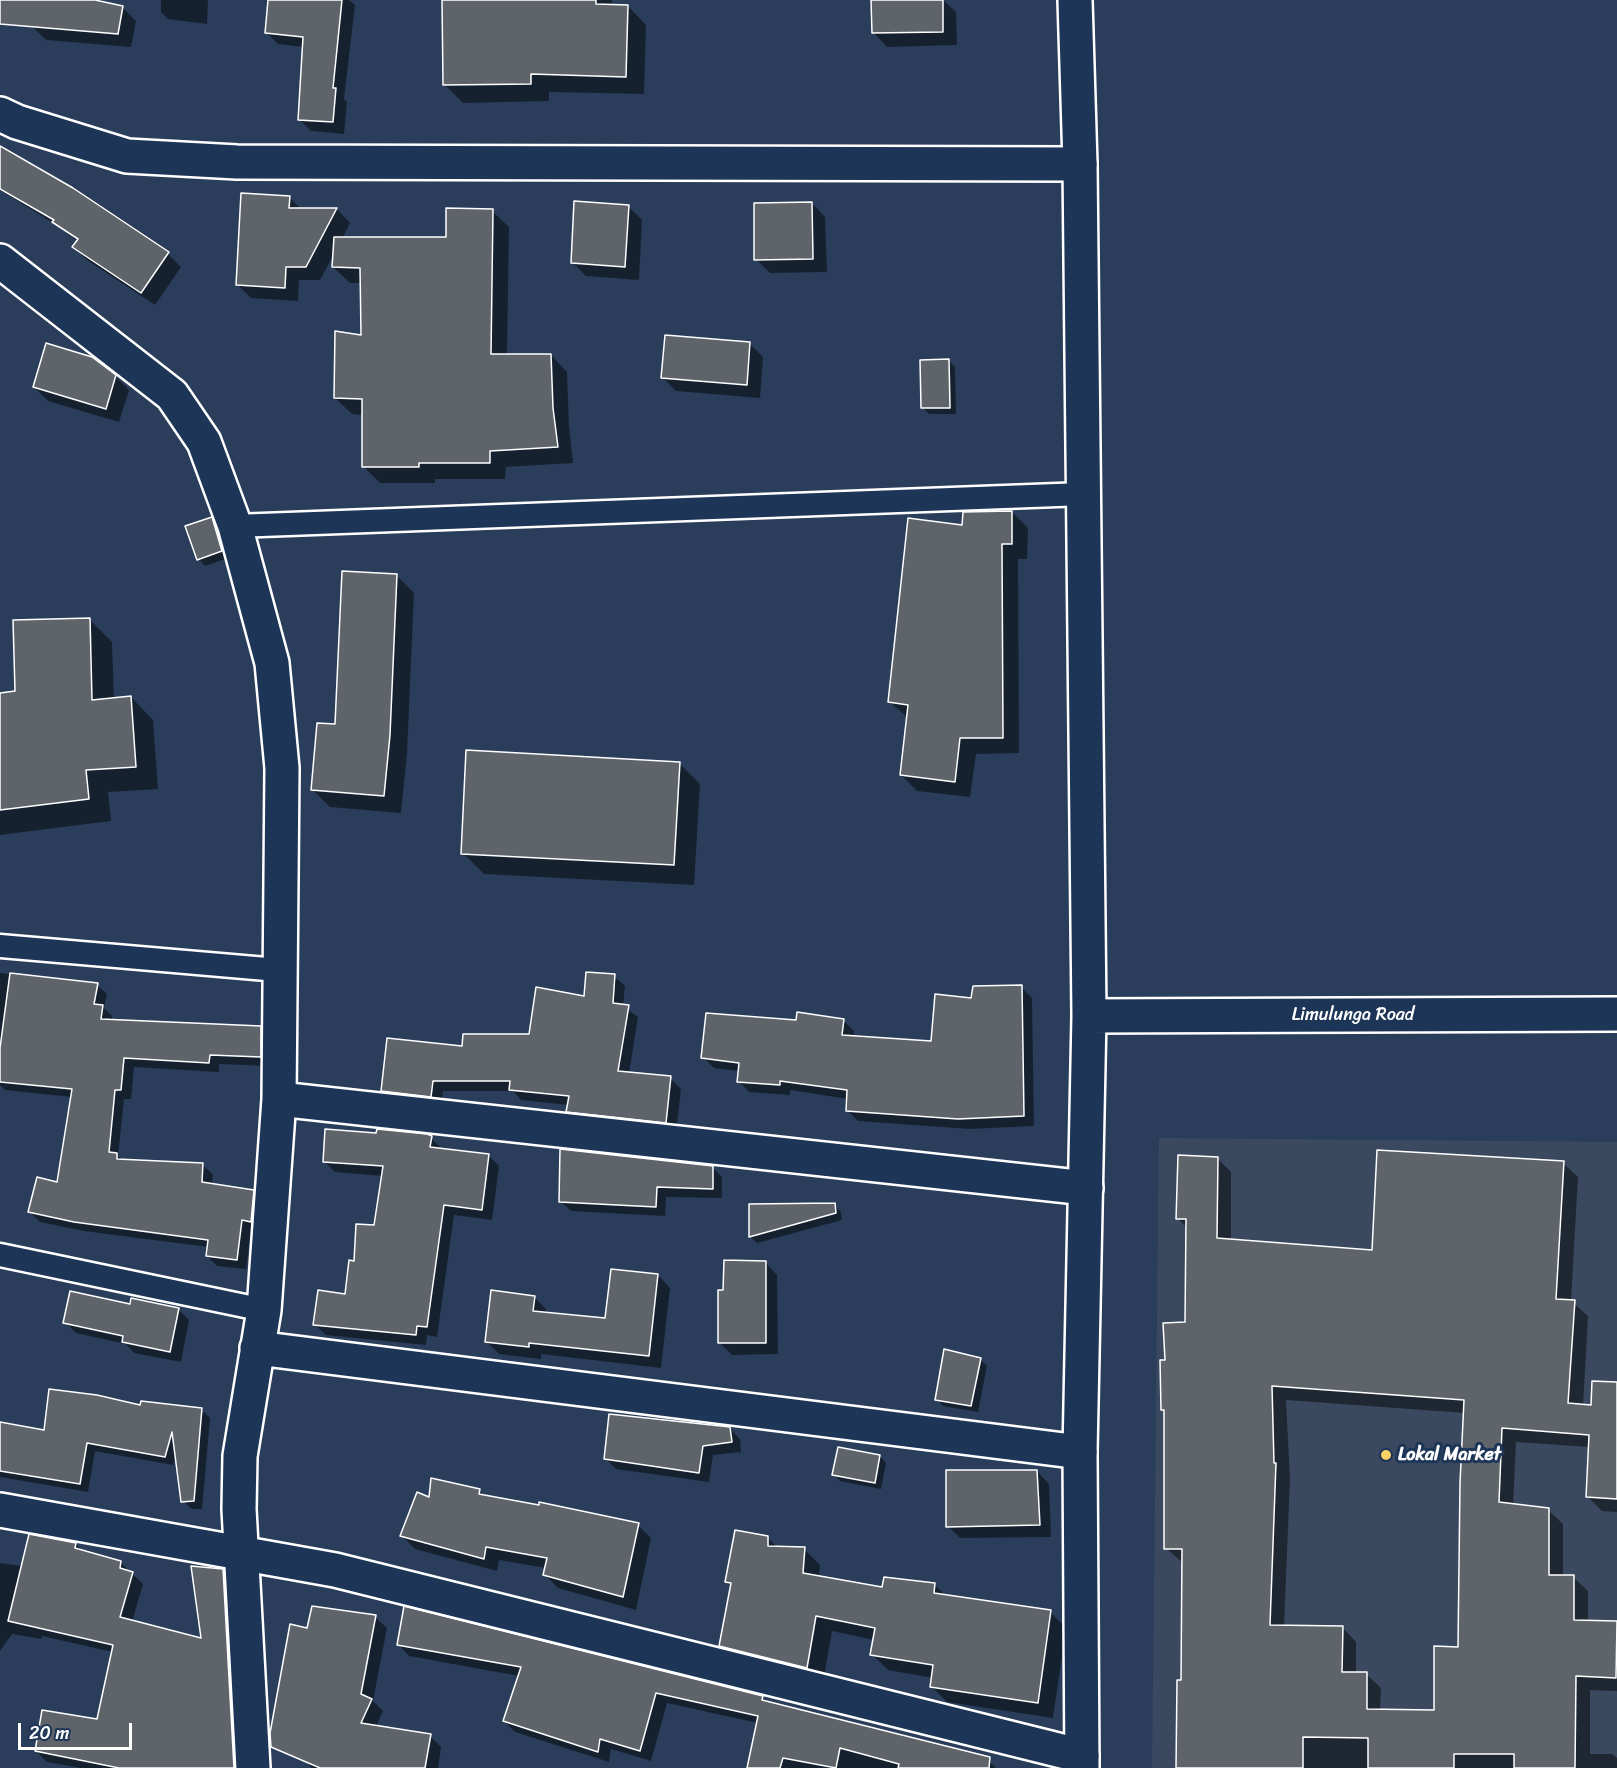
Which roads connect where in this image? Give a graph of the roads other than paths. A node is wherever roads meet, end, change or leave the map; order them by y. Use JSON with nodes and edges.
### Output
{"nodes":[{"id":1,"x":1075,"y":0,"type":"edge"},
{"id":2,"x":0,"y":114,"type":"edge"},
{"id":3,"x":1080,"y":164,"type":"junction"},
{"id":4,"x":0,"y":261,"type":"edge"},
{"id":5,"x":1084,"y":494,"type":"junction"},
{"id":6,"x":235,"y":526,"type":"junction"},
{"id":7,"x":0,"y":946,"type":"edge"},
{"id":8,"x":278,"y":970,"type":"junction"},
{"id":9,"x":1617,"y":1014,"type":"edge"},
{"id":10,"x":1089,"y":1016,"type":"junction"},
{"id":11,"x":279,"y":1099,"type":"junction"},
{"id":12,"x":1086,"y":1188,"type":"junction"},
{"id":13,"x":0,"y":1255,"type":"edge"},
{"id":14,"x":264,"y":1310,"type":"junction"},
{"id":15,"x":257,"y":1348,"type":"junction"},
{"id":16,"x":1080,"y":1452,"type":"junction"},
{"id":17,"x":0,"y":1510,"type":"edge"},
{"id":18,"x":242,"y":1552,"type":"junction"},
{"id":19,"x":1082,"y":1762,"type":"edge"},
{"id":20,"x":253,"y":1768,"type":"edge"}],
"edges":[{"from":1,"to":3,"type":"street"},
{"from":2,"to":3,"type":"street"},
{"from":3,"to":5,"type":"street"},
{"from":4,"to":6,"type":"street"},
{"from":5,"to":6,"type":"lane"},
{"from":5,"to":10,"type":"street"},
{"from":6,"to":8,"type":"street"},
{"from":7,"to":8,"type":"lane"},
{"from":8,"to":11,"type":"street"},
{"from":9,"to":10,"type":"street","name":"Limulunga Road"},
{"from":10,"to":12,"type":"street"},
{"from":11,"to":12,"type":"street"},
{"from":11,"to":14,"type":"street"},
{"from":12,"to":16,"type":"street"},
{"from":13,"to":14,"type":"lane"},
{"from":14,"to":15,"type":"street"},
{"from":15,"to":16,"type":"street"},
{"from":15,"to":18,"type":"street"},
{"from":16,"to":19,"type":"street"},
{"from":17,"to":18,"type":"street"},
{"from":18,"to":19,"type":"street"},
{"from":18,"to":20,"type":"street"}]}
